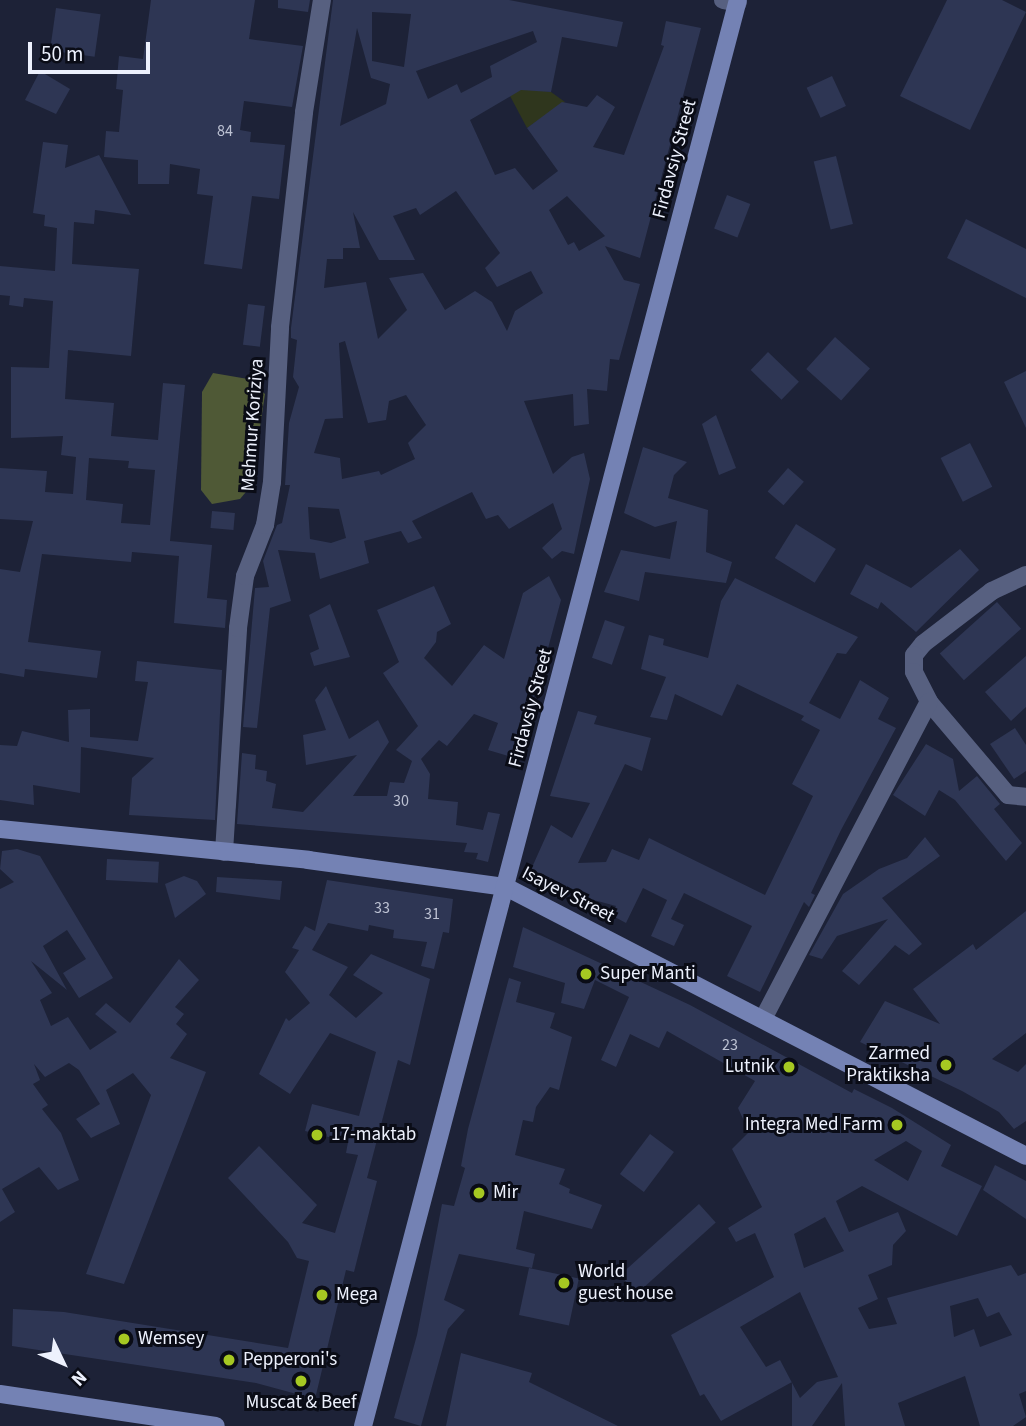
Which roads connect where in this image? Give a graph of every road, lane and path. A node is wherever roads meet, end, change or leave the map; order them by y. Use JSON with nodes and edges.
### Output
{"nodes":[{"id":1,"x":322,"y":0,"type":"edge"},
{"id":2,"x":733,"y":1,"type":"edge"},
{"id":3,"x":1026,"y":575,"type":"edge"},
{"id":4,"x":929,"y":702,"type":"junction"},
{"id":5,"x":1026,"y":797,"type":"edge"},
{"id":6,"x":0,"y":829,"type":"edge"},
{"id":7,"x":224,"y":852,"type":"junction"},
{"id":8,"x":506,"y":887,"type":"junction"},
{"id":9,"x":763,"y":1019,"type":"junction"},
{"id":10,"x":1026,"y":1156,"type":"edge"},
{"id":11,"x":0,"y":1394,"type":"edge"},
{"id":12,"x":216,"y":1426,"type":"edge"},
{"id":13,"x":363,"y":1426,"type":"edge"}],
"edges":[{"from":1,"to":7,"type":"street","name":"Mehmur Koriziya"},
{"from":2,"to":8,"type":"main road","name":"Firdavsiy Street"},
{"from":3,"to":4,"type":"street"},
{"from":4,"to":5,"type":"street"},
{"from":4,"to":9,"type":"street"},
{"from":6,"to":7,"type":"main road","name":"Isayev Street"},
{"from":7,"to":8,"type":"main road","name":"Isayev Street"},
{"from":8,"to":9,"type":"main road","name":"Isayev Street"},
{"from":8,"to":13,"type":"main road","name":"Firdavsiy Street"},
{"from":9,"to":10,"type":"main road","name":"Isayev Street"},
{"from":11,"to":12,"type":"main road"}]}
